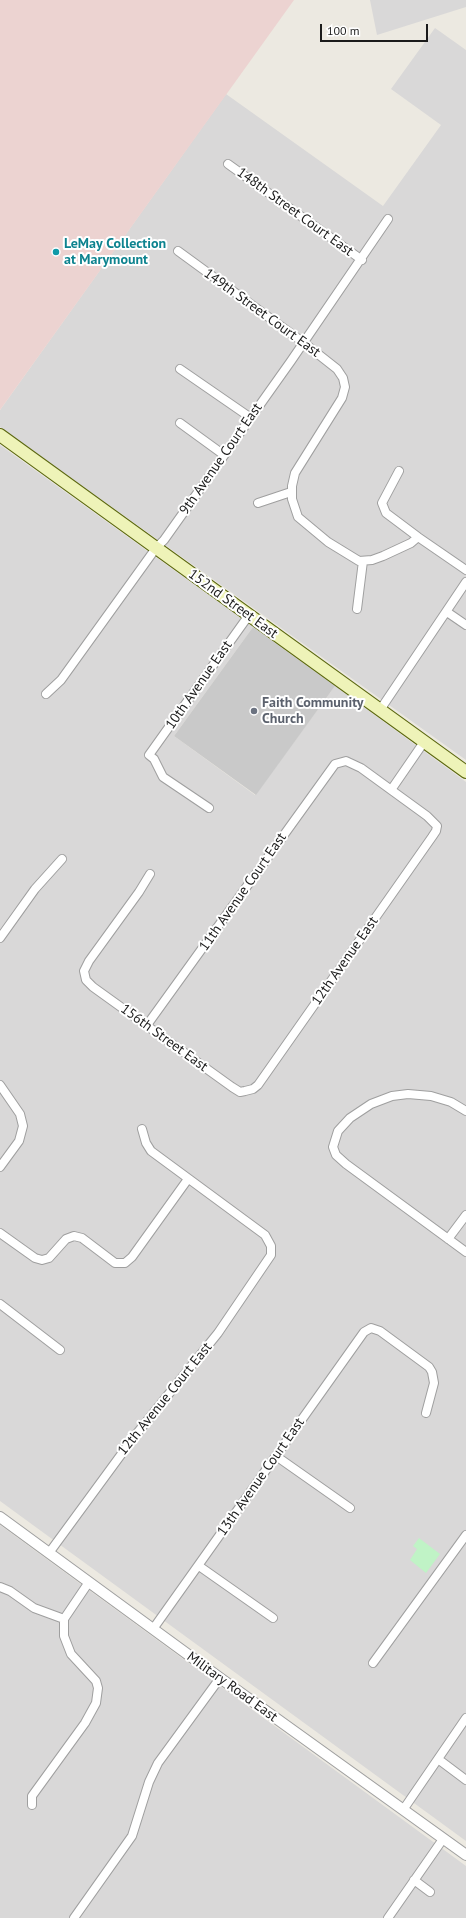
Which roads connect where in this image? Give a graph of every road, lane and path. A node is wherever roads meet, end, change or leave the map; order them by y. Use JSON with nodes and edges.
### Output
{"nodes":[{"id":1,"x":228,"y":164,"type":"dead end"},
{"id":2,"x":388,"y":219,"type":"dead end"},
{"id":3,"x":178,"y":251,"type":"dead end"},
{"id":4,"x":362,"y":260,"type":"junction"},
{"id":5,"x":304,"y":343,"type":"junction"},
{"id":6,"x":180,"y":369,"type":"dead end"},
{"id":7,"x":251,"y":418,"type":"junction"},
{"id":8,"x":180,"y":424,"type":"dead end"},
{"id":9,"x":0,"y":435,"type":"edge"},
{"id":10,"x":224,"y":455,"type":"junction"},
{"id":11,"x":399,"y":471,"type":"dead end"},
{"id":12,"x":291,"y":492,"type":"junction"},
{"id":13,"x":258,"y":503,"type":"dead end"},
{"id":14,"x":418,"y":537,"type":"junction"},
{"id":15,"x":156,"y":548,"type":"junction"},
{"id":16,"x":363,"y":561,"type":"junction"},
{"id":17,"x":466,"y":570,"type":"edge"},
{"id":18,"x":466,"y":582,"type":"edge"},
{"id":19,"x":357,"y":609,"type":"dead end"},
{"id":20,"x":447,"y":612,"type":"junction"},
{"id":21,"x":249,"y":615,"type":"junction"},
{"id":22,"x":466,"y":625,"type":"edge"},
{"id":23,"x":46,"y":694,"type":"dead end"},
{"id":24,"x":380,"y":710,"type":"junction"},
{"id":25,"x":424,"y":742,"type":"junction"},
{"id":26,"x":466,"y":772,"type":"edge"},
{"id":27,"x":391,"y":790,"type":"junction"},
{"id":28,"x":209,"y":808,"type":"dead end"},
{"id":29,"x":62,"y":859,"type":"dead end"},
{"id":30,"x":150,"y":874,"type":"dead end"},
{"id":31,"x":0,"y":938,"type":"edge"},
{"id":32,"x":147,"y":1025,"type":"junction"},
{"id":33,"x":0,"y":1085,"type":"edge"},
{"id":34,"x":248,"y":1091,"type":"joint"},
{"id":35,"x":466,"y":1111,"type":"edge"},
{"id":36,"x":142,"y":1129,"type":"dead end"},
{"id":37,"x":0,"y":1167,"type":"edge"},
{"id":38,"x":188,"y":1179,"type":"junction"},
{"id":39,"x":466,"y":1215,"type":"edge"},
{"id":40,"x":0,"y":1233,"type":"edge"},
{"id":41,"x":448,"y":1239,"type":"junction"},
{"id":42,"x":466,"y":1252,"type":"edge"},
{"id":43,"x":0,"y":1304,"type":"edge"},
{"id":44,"x":60,"y":1350,"type":"dead end"},
{"id":45,"x":426,"y":1413,"type":"dead end"},
{"id":46,"x":276,"y":1456,"type":"junction"},
{"id":47,"x":350,"y":1508,"type":"dead end"},
{"id":48,"x":0,"y":1517,"type":"edge"},
{"id":49,"x":466,"y":1535,"type":"edge"},
{"id":50,"x":49,"y":1553,"type":"junction"},
{"id":51,"x":199,"y":1566,"type":"junction"},
{"id":52,"x":89,"y":1582,"type":"junction"},
{"id":53,"x":0,"y":1587,"type":"edge"},
{"id":54,"x":273,"y":1618,"type":"dead end"},
{"id":55,"x":64,"y":1619,"type":"junction"},
{"id":56,"x":153,"y":1629,"type":"junction"},
{"id":57,"x":373,"y":1663,"type":"dead end"},
{"id":58,"x":220,"y":1678,"type":"junction"},
{"id":59,"x":466,"y":1718,"type":"edge"},
{"id":60,"x":438,"y":1759,"type":"junction"},
{"id":61,"x":466,"y":1780,"type":"edge"},
{"id":62,"x":32,"y":1805,"type":"dead end"},
{"id":63,"x":403,"y":1810,"type":"junction"},
{"id":64,"x":443,"y":1839,"type":"junction"},
{"id":65,"x":466,"y":1855,"type":"edge"},
{"id":66,"x":414,"y":1880,"type":"junction"},
{"id":67,"x":430,"y":1892,"type":"dead end"},
{"id":68,"x":74,"y":1918,"type":"edge"},
{"id":69,"x":388,"y":1918,"type":"edge"}],
"edges":[{"from":1,"to":4,"type":"street","name":"148th Street Court East"},
{"from":2,"to":4,"type":"street","name":"9th Avenue Court East"},
{"from":3,"to":5,"type":"street","name":"149th Street Court East"},
{"from":4,"to":5,"type":"street","name":"9th Avenue Court East"},
{"from":5,"to":7,"type":"street","name":"9th Avenue Court East"},
{"from":5,"to":12,"type":"street","name":"149th Street Court East"},
{"from":6,"to":7,"type":"street"},
{"from":7,"to":10,"type":"street","name":"9th Avenue Court East"},
{"from":8,"to":10,"type":"street"},
{"from":9,"to":15,"type":"main road","name":"152nd Street East"},
{"from":10,"to":15,"type":"street","name":"9th Avenue Court East"},
{"from":11,"to":14,"type":"street"},
{"from":12,"to":13,"type":"street"},
{"from":12,"to":16,"type":"street"},
{"from":14,"to":16,"type":"street"},
{"from":14,"to":17,"type":"street"},
{"from":15,"to":21,"type":"main road","name":"152nd Street East"},
{"from":15,"to":23,"type":"street","name":"9th Avenue Court East"},
{"from":16,"to":19,"type":"street"},
{"from":18,"to":20,"type":"street"},
{"from":20,"to":22,"type":"street"},
{"from":20,"to":24,"type":"street"},
{"from":21,"to":24,"type":"main road","name":"152nd Street East"},
{"from":21,"to":28,"type":"street","name":"10th Avenue East"},
{"from":24,"to":25,"type":"main road","name":"152nd Street East"},
{"from":25,"to":26,"type":"main road","name":"152nd Street East"},
{"from":25,"to":27,"type":"street"},
{"from":27,"to":32,"type":"street","name":"11th Avenue Court East"},
{"from":27,"to":34,"type":"street","name":"12th Avenue East"},
{"from":29,"to":31,"type":"street"},
{"from":30,"to":32,"type":"street","name":"156th Street East"},
{"from":32,"to":34,"type":"street","name":"156th Street East"},
{"from":33,"to":37,"type":"street"},
{"from":35,"to":41,"type":"street"},
{"from":36,"to":38,"type":"street"},
{"from":38,"to":40,"type":"street"},
{"from":38,"to":50,"type":"street","name":"12th Avenue Court East"},
{"from":39,"to":41,"type":"street"},
{"from":41,"to":42,"type":"street"},
{"from":43,"to":44,"type":"street"},
{"from":45,"to":46,"type":"street","name":"13th Avenue Court East"},
{"from":46,"to":47,"type":"street"},
{"from":46,"to":51,"type":"street","name":"13th Avenue Court East"},
{"from":48,"to":50,"type":"street","name":"Military Road East"},
{"from":49,"to":57,"type":"street"},
{"from":50,"to":52,"type":"street","name":"Military Road East"},
{"from":51,"to":54,"type":"street"},
{"from":51,"to":56,"type":"street","name":"13th Avenue Court East"},
{"from":52,"to":55,"type":"street"},
{"from":52,"to":56,"type":"street","name":"Military Road East"},
{"from":53,"to":55,"type":"street"},
{"from":55,"to":62,"type":"street"},
{"from":56,"to":58,"type":"street","name":"Military Road East"},
{"from":58,"to":63,"type":"street","name":"Military Road East"},
{"from":58,"to":68,"type":"street"},
{"from":59,"to":60,"type":"street"},
{"from":60,"to":61,"type":"street"},
{"from":60,"to":63,"type":"street"},
{"from":63,"to":64,"type":"street","name":"Military Road East"},
{"from":64,"to":65,"type":"street","name":"Military Road East"},
{"from":64,"to":66,"type":"street"},
{"from":66,"to":67,"type":"street"},
{"from":66,"to":69,"type":"street"}]}
